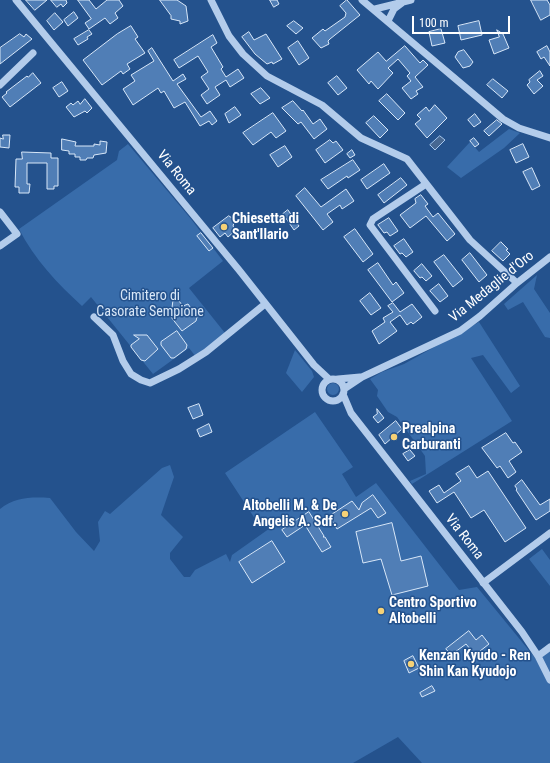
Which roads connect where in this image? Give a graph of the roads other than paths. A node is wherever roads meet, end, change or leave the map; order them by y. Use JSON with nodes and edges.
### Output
{"nodes":[{"id":1,"x":16,"y":0,"type":"edge"},
{"id":2,"x":211,"y":0,"type":"edge"},
{"id":3,"x":362,"y":0,"type":"edge"},
{"id":4,"x":407,"y":1,"type":"edge"},
{"id":5,"x":375,"y":9,"type":"junction"},
{"id":6,"x":388,"y":21,"type":"junction"},
{"id":7,"x":33,"y":53,"type":"dead end"},
{"id":8,"x":0,"y":85,"type":"edge"},
{"id":9,"x":550,"y":138,"type":"edge"},
{"id":10,"x":426,"y":184,"type":"junction"},
{"id":11,"x":0,"y":212,"type":"edge"},
{"id":12,"x":0,"y":246,"type":"edge"},
{"id":13,"x":550,"y":257,"type":"edge"},
{"id":14,"x":517,"y":283,"type":"junction"},
{"id":15,"x":265,"y":304,"type":"junction"},
{"id":16,"x":435,"y":311,"type":"dead end"},
{"id":17,"x":94,"y":317,"type":"dead end"},
{"id":18,"x":314,"y":365,"type":"junction"},
{"id":19,"x":362,"y":377,"type":"junction"},
{"id":20,"x":329,"y":379,"type":"junction"},
{"id":21,"x":338,"y":379,"type":"junction"},
{"id":22,"x":322,"y":386,"type":"junction"},
{"id":23,"x":344,"y":392,"type":"junction"},
{"id":24,"x":331,"y":401,"type":"junction"},
{"id":25,"x":351,"y":413,"type":"junction"},
{"id":26,"x":550,"y":533,"type":"edge"},
{"id":27,"x":483,"y":583,"type":"junction"},
{"id":28,"x":550,"y":647,"type":"edge"},
{"id":29,"x":538,"y":656,"type":"junction"},
{"id":30,"x":550,"y":680,"type":"edge"}],
"edges":[{"from":1,"to":15,"type":"street","name":"Via Roma"},
{"from":2,"to":10,"type":"street"},
{"from":3,"to":5,"type":"street"},
{"from":4,"to":5,"type":"street"},
{"from":4,"to":6,"type":"street"},
{"from":5,"to":6,"type":"street"},
{"from":6,"to":9,"type":"street"},
{"from":7,"to":8,"type":"street"},
{"from":10,"to":14,"type":"street"},
{"from":10,"to":16,"type":"street"},
{"from":11,"to":12,"type":"street"},
{"from":13,"to":14,"type":"street","name":"Via Medaglie d'Oro"},
{"from":14,"to":19,"type":"street","name":"Via Medaglie d'Oro"},
{"from":15,"to":17,"type":"street"},
{"from":15,"to":18,"type":"street","name":"Via Roma"},
{"from":18,"to":20,"type":"street","name":"Via Roma"},
{"from":18,"to":22,"type":"street","name":"Via Roma"},
{"from":19,"to":21,"type":"street","name":"Via Medaglie d'Oro"},
{"from":19,"to":23,"type":"street","name":"Via Medaglie d'Oro"},
{"from":20,"to":21,"type":"street"},
{"from":20,"to":22,"type":"street"},
{"from":21,"to":23,"type":"street","name":"Via Roma"},
{"from":22,"to":24,"type":"street","name":"Via Roma"},
{"from":23,"to":24,"type":"street"},
{"from":23,"to":25,"type":"street","name":"Via Roma"},
{"from":24,"to":25,"type":"street","name":"Via Roma"},
{"from":25,"to":27,"type":"street","name":"Via Roma"},
{"from":26,"to":27,"type":"street"},
{"from":27,"to":29,"type":"street","name":"Via Roma"},
{"from":28,"to":29,"type":"street"},
{"from":29,"to":30,"type":"street","name":"Via Roma"}]}
